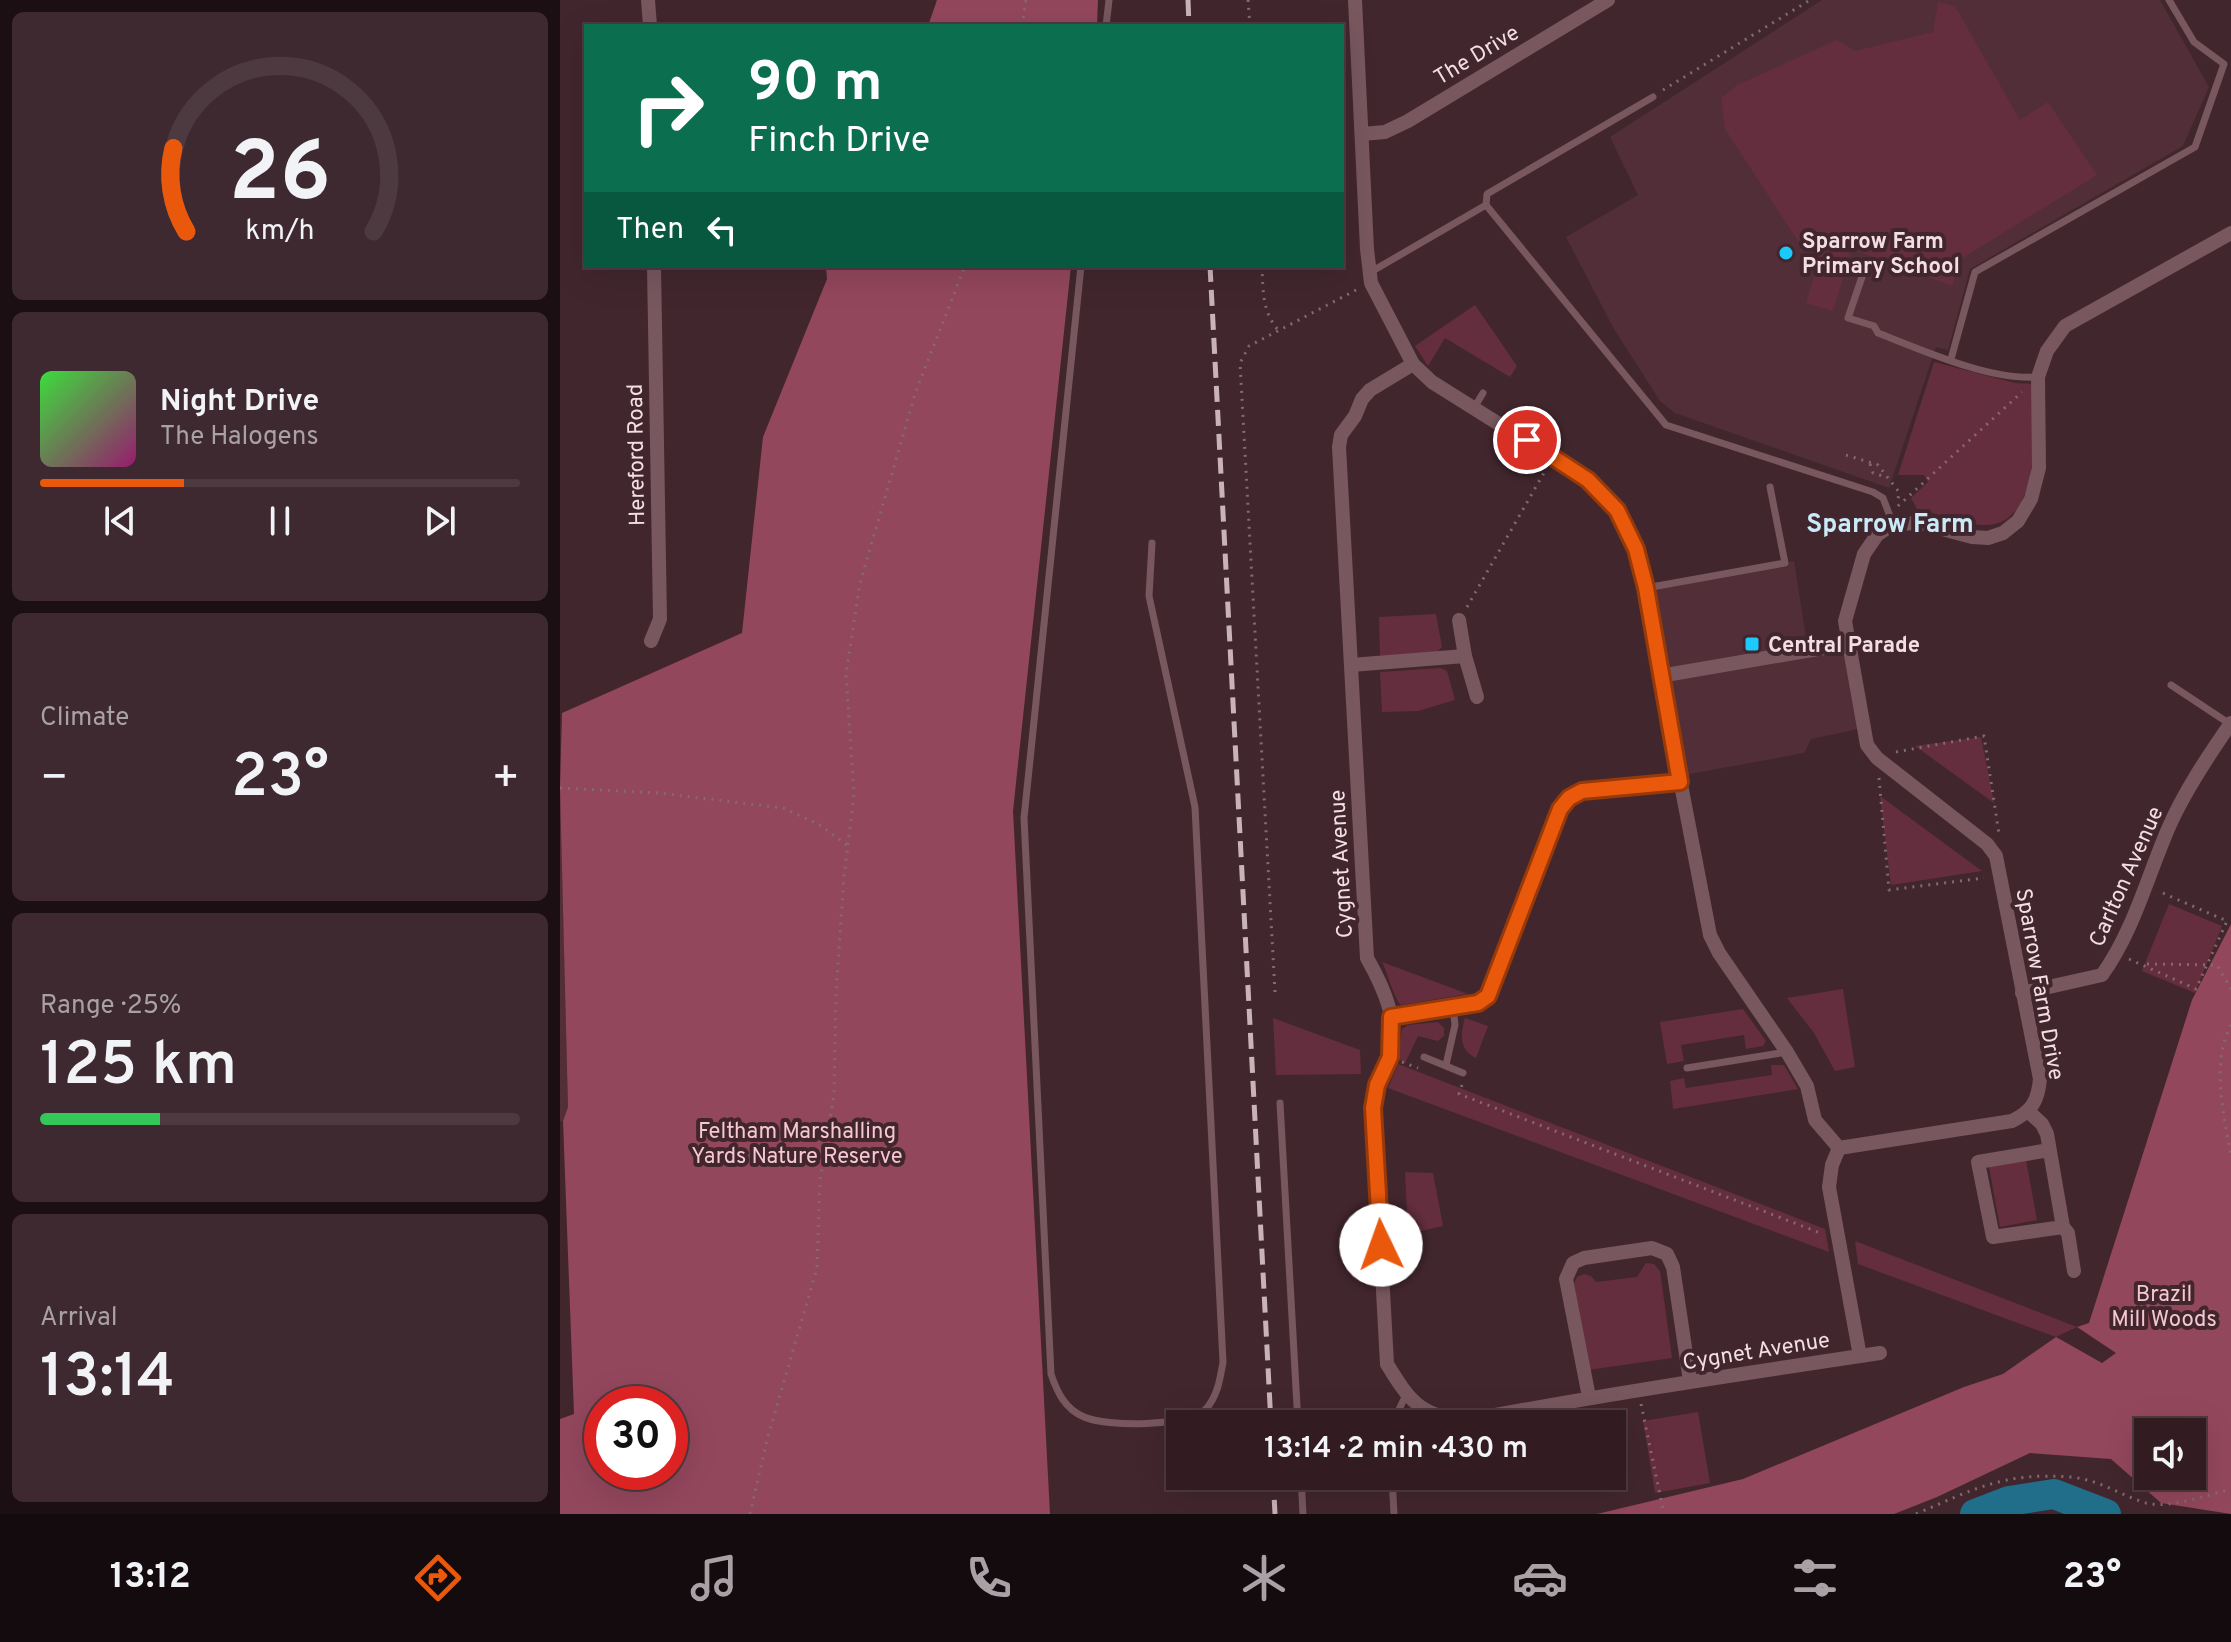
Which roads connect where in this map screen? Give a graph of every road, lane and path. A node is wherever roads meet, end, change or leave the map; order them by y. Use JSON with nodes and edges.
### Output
{"nodes":[{"id":1,"x":648,"y":0,"type":"edge"},
{"id":2,"x":1026,"y":0,"type":"edge"},
{"id":3,"x":1109,"y":0,"type":"edge"},
{"id":4,"x":1248,"y":0,"type":"edge"},
{"id":5,"x":1355,"y":0,"type":"edge"},
{"id":6,"x":1608,"y":0,"type":"edge"},
{"id":7,"x":1810,"y":0,"type":"edge"},
{"id":8,"x":2169,"y":0,"type":"edge"},
{"id":9,"x":650,"y":24,"type":"edge"},
{"id":10,"x":1022,"y":24,"type":"edge"},
{"id":11,"x":1106,"y":24,"type":"edge"},
{"id":12,"x":1250,"y":24,"type":"edge"},
{"id":13,"x":1653,"y":97,"type":"joint"},
{"id":14,"x":1362,"y":134,"type":"junction"},
{"id":15,"x":1486,"y":205,"type":"junction"},
{"id":16,"x":2231,"y":233,"type":"edge"},
{"id":17,"x":654,"y":268,"type":"edge"},
{"id":18,"x":964,"y":268,"type":"edge"},
{"id":19,"x":1081,"y":268,"type":"edge"},
{"id":20,"x":1262,"y":268,"type":"edge"},
{"id":21,"x":1864,"y":271,"type":"dead end"},
{"id":22,"x":1370,"y":278,"type":"junction"},
{"id":23,"x":1278,"y":330,"type":"junction"},
{"id":24,"x":1951,"y":359,"type":"junction"},
{"id":25,"x":1413,"y":364,"type":"junction"},
{"id":26,"x":2038,"y":377,"type":"junction"},
{"id":27,"x":1483,"y":393,"type":"dead end"},
{"id":28,"x":1474,"y":408,"type":"junction"},
{"id":29,"x":1846,"y":455,"type":"dead end"},
{"id":30,"x":1553,"y":457,"type":"junction"},
{"id":31,"x":1869,"y":462,"type":"junction"},
{"id":32,"x":1886,"y":477,"type":"junction"},
{"id":33,"x":1770,"y":487,"type":"dead end"},
{"id":34,"x":1896,"y":507,"type":"junction"},
{"id":35,"x":1893,"y":524,"type":"junction"},
{"id":36,"x":1152,"y":543,"type":"dead end"},
{"id":37,"x":1646,"y":588,"type":"junction"},
{"id":38,"x":1459,"y":620,"type":"joint"},
{"id":39,"x":651,"y":641,"type":"dead end"},
{"id":40,"x":1847,"y":644,"type":"junction"},
{"id":41,"x":1465,"y":656,"type":"junction"},
{"id":42,"x":1351,"y":665,"type":"junction"},
{"id":43,"x":1660,"y":676,"type":"junction"},
{"id":44,"x":2171,"y":685,"type":"dead end"},
{"id":45,"x":1477,"y":697,"type":"dead end"},
{"id":46,"x":2231,"y":723,"type":"edge"},
{"id":47,"x":1877,"y":758,"type":"junction"},
{"id":48,"x":1680,"y":782,"type":"junction"},
{"id":49,"x":560,"y":788,"type":"edge"},
{"id":50,"x":848,"y":846,"type":"junction"},
{"id":51,"x":1996,"y":856,"type":"junction"},
{"id":52,"x":2000,"y":876,"type":"junction"},
{"id":53,"x":2145,"y":886,"type":"junction"},
{"id":54,"x":2118,"y":954,"type":"junction"},
{"id":55,"x":2208,"y":963,"type":"junction"},
{"id":56,"x":2143,"y":965,"type":"junction"},
{"id":57,"x":2231,"y":989,"type":"edge"},
{"id":58,"x":1275,"y":992,"type":"dead end"},
{"id":59,"x":2022,"y":993,"type":"junction"},
{"id":60,"x":1453,"y":1007,"type":"junction"},
{"id":61,"x":1391,"y":1017,"type":"junction"},
{"id":62,"x":2231,"y":1025,"type":"edge"},
{"id":63,"x":1787,"y":1052,"type":"junction"},
{"id":64,"x":1390,"y":1057,"type":"junction"},
{"id":65,"x":1424,"y":1057,"type":"dead end"},
{"id":66,"x":1446,"y":1065,"type":"junction"},
{"id":67,"x":1419,"y":1068,"type":"dead end"},
{"id":68,"x":1687,"y":1068,"type":"dead end"},
{"id":69,"x":1463,"y":1073,"type":"dead end"},
{"id":70,"x":1463,"y":1085,"type":"dead end"},
{"id":71,"x":1280,"y":1103,"type":"dead end"},
{"id":72,"x":2029,"y":1112,"type":"junction"},
{"id":73,"x":1839,"y":1148,"type":"junction"},
{"id":74,"x":2049,"y":1150,"type":"junction"},
{"id":75,"x":2231,"y":1158,"type":"edge"},
{"id":76,"x":2063,"y":1227,"type":"junction"},
{"id":77,"x":1838,"y":1238,"type":"junction"},
{"id":78,"x":2074,"y":1271,"type":"dead end"},
{"id":79,"x":1880,"y":1353,"type":"dead end"},
{"id":80,"x":1860,"y":1356,"type":"junction"},
{"id":81,"x":1690,"y":1381,"type":"junction"},
{"id":82,"x":1638,"y":1392,"type":"junction"},
{"id":83,"x":1406,"y":1395,"type":"junction"},
{"id":84,"x":1589,"y":1397,"type":"junction"},
{"id":85,"x":1297,"y":1410,"type":"edge"},
{"id":86,"x":1399,"y":1410,"type":"edge"},
{"id":87,"x":2231,"y":1489,"type":"edge"},
{"id":88,"x":1302,"y":1490,"type":"edge"},
{"id":89,"x":1393,"y":1490,"type":"edge"},
{"id":90,"x":750,"y":1514,"type":"edge"},
{"id":91,"x":1303,"y":1514,"type":"edge"},
{"id":92,"x":1394,"y":1514,"type":"edge"},
{"id":93,"x":1664,"y":1514,"type":"edge"},
{"id":94,"x":1916,"y":1514,"type":"edge"}],
"edges":[{"from":1,"to":9,"type":"street"},
{"from":2,"to":10,"type":"path"},
{"from":3,"to":11,"type":"lane"},
{"from":4,"to":12,"type":"path"},
{"from":5,"to":14,"type":"street"},
{"from":6,"to":14,"type":"street","name":"The Drive"},
{"from":7,"to":13,"type":"path"},
{"from":8,"to":24,"type":"lane"},
{"from":13,"to":15,"type":"lane"},
{"from":14,"to":22,"type":"street"},
{"from":15,"to":22,"type":"lane"},
{"from":15,"to":35,"type":"lane"},
{"from":16,"to":26,"type":"street"},
{"from":17,"to":39,"type":"street","name":"Hereford Road"},
{"from":18,"to":50,"type":"path"},
{"from":19,"to":36,"type":"lane"},
{"from":20,"to":23,"type":"path"},
{"from":21,"to":24,"type":"lane"},
{"from":22,"to":23,"type":"path"},
{"from":22,"to":25,"type":"street"},
{"from":23,"to":58,"type":"path"},
{"from":24,"to":26,"type":"lane"},
{"from":25,"to":28,"type":"street"},
{"from":25,"to":42,"type":"street","name":"Cygnet Avenue"},
{"from":26,"to":34,"type":"path"},
{"from":26,"to":35,"type":"street"},
{"from":27,"to":28,"type":"lane"},
{"from":28,"to":30,"type":"street"},
{"from":29,"to":31,"type":"path"},
{"from":30,"to":37,"type":"street"},
{"from":30,"to":38,"type":"path"},
{"from":31,"to":32,"type":"path"},
{"from":31,"to":32,"type":"path"},
{"from":32,"to":34,"type":"path"},
{"from":33,"to":37,"type":"lane"},
{"from":34,"to":35,"type":"path"},
{"from":35,"to":40,"type":"street"},
{"from":37,"to":43,"type":"street"},
{"from":38,"to":41,"type":"street"},
{"from":40,"to":43,"type":"street"},
{"from":40,"to":47,"type":"street"},
{"from":41,"to":42,"type":"street"},
{"from":41,"to":45,"type":"street"},
{"from":42,"to":61,"type":"street","name":"Cygnet Avenue"},
{"from":43,"to":48,"type":"street"},
{"from":44,"to":46,"type":"lane"},
{"from":46,"to":53,"type":"street","name":"Carlton Avenue"},
{"from":47,"to":51,"type":"street"},
{"from":47,"to":51,"type":"path"},
{"from":47,"to":52,"type":"path"},
{"from":48,"to":60,"type":"street"},
{"from":48,"to":63,"type":"street"},
{"from":49,"to":50,"type":"path"},
{"from":50,"to":90,"type":"path"},
{"from":51,"to":52,"type":"street","name":"Sparrow Farm Drive"},
{"from":52,"to":59,"type":"street","name":"Sparrow Farm Drive"},
{"from":53,"to":54,"type":"street","name":"Carlton Avenue"},
{"from":53,"to":55,"type":"path"},
{"from":54,"to":56,"type":"path"},
{"from":54,"to":59,"type":"street","name":"Carlton Avenue"},
{"from":55,"to":56,"type":"path"},
{"from":55,"to":56,"type":"path"},
{"from":55,"to":57,"type":"path"},
{"from":59,"to":72,"type":"street","name":"Sparrow Farm Drive"},
{"from":60,"to":61,"type":"street"},
{"from":60,"to":66,"type":"lane"},
{"from":61,"to":64,"type":"street","name":"Cygnet Avenue"},
{"from":62,"to":75,"type":"path"},
{"from":63,"to":68,"type":"lane"},
{"from":63,"to":73,"type":"street"},
{"from":64,"to":67,"type":"path"},
{"from":64,"to":83,"type":"street","name":"Cygnet Avenue"},
{"from":65,"to":66,"type":"lane"},
{"from":66,"to":69,"type":"lane"},
{"from":70,"to":77,"type":"path"},
{"from":71,"to":85,"type":"lane"},
{"from":72,"to":73,"type":"street"},
{"from":72,"to":74,"type":"street"},
{"from":73,"to":77,"type":"street","name":"Cygnet Avenue"},
{"from":74,"to":76,"type":"street"},
{"from":74,"to":76,"type":"street"},
{"from":76,"to":78,"type":"street"},
{"from":77,"to":80,"type":"street","name":"Cygnet Avenue"},
{"from":79,"to":80,"type":"street","name":"Cygnet Avenue"},
{"from":80,"to":81,"type":"street","name":"Cygnet Avenue"},
{"from":81,"to":82,"type":"street","name":"Cygnet Avenue"},
{"from":81,"to":84,"type":"street"},
{"from":82,"to":84,"type":"street","name":"Cygnet Avenue"},
{"from":82,"to":93,"type":"path"},
{"from":83,"to":84,"type":"street","name":"Cygnet Avenue"},
{"from":83,"to":86,"type":"lane"},
{"from":87,"to":94,"type":"path"},
{"from":88,"to":91,"type":"lane"},
{"from":89,"to":92,"type":"lane"}]}
